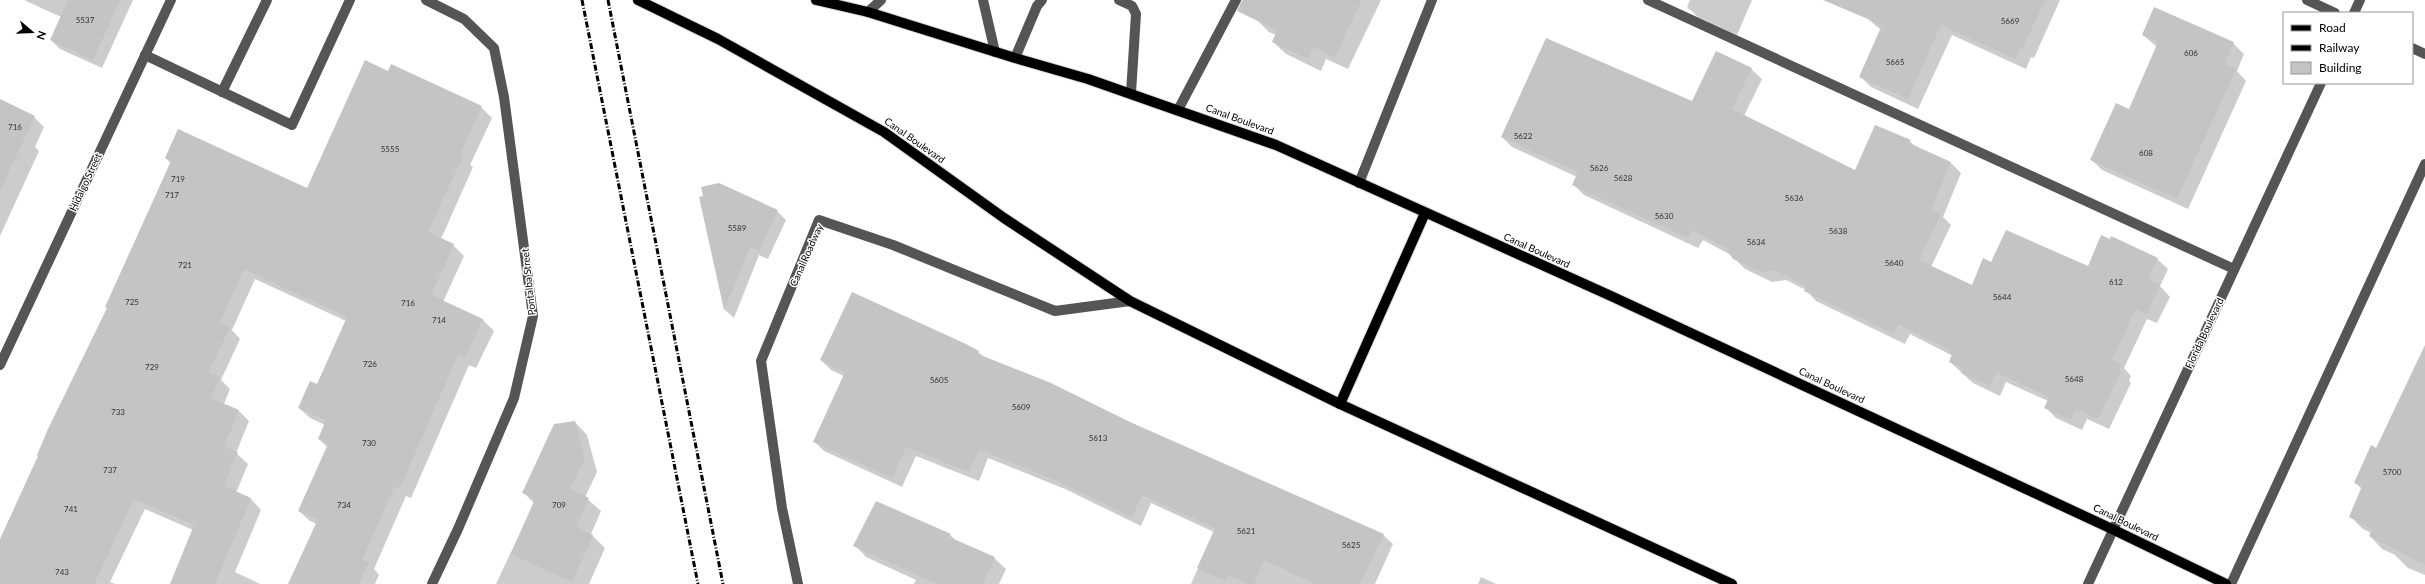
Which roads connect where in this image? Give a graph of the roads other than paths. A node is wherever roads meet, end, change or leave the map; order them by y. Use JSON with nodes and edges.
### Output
{"nodes":[{"id":1,"x":171,"y":0,"type":"edge"},
{"id":2,"x":267,"y":0,"type":"edge"},
{"id":3,"x":350,"y":0,"type":"edge"},
{"id":4,"x":426,"y":0,"type":"edge"},
{"id":5,"x":638,"y":0,"type":"edge"},
{"id":6,"x":816,"y":0,"type":"edge"},
{"id":7,"x":881,"y":0,"type":"edge"},
{"id":8,"x":983,"y":0,"type":"edge"},
{"id":9,"x":1042,"y":0,"type":"edge"},
{"id":10,"x":1119,"y":0,"type":"edge"},
{"id":11,"x":1236,"y":0,"type":"edge"},
{"id":12,"x":1432,"y":0,"type":"edge"},
{"id":13,"x":1648,"y":0,"type":"edge"},
{"id":14,"x":2307,"y":0,"type":"edge"},
{"id":15,"x":2360,"y":0,"type":"edge"},
{"id":16,"x":868,"y":12,"type":"junction"},
{"id":17,"x":2333,"y":12,"type":"edge"},
{"id":18,"x":2354,"y":12,"type":"edge"},
{"id":19,"x":2413,"y":48,"type":"edge"},
{"id":20,"x":995,"y":52,"type":"junction"},
{"id":21,"x":2425,"y":54,"type":"edge"},
{"id":22,"x":145,"y":55,"type":"junction"},
{"id":23,"x":1015,"y":58,"type":"junction"},
{"id":24,"x":2321,"y":84,"type":"edge"},
{"id":25,"x":222,"y":92,"type":"junction"},
{"id":26,"x":1131,"y":93,"type":"junction"},
{"id":27,"x":1178,"y":110,"type":"junction"},
{"id":28,"x":2425,"y":164,"type":"edge"},
{"id":29,"x":1359,"y":183,"type":"junction"},
{"id":30,"x":1425,"y":214,"type":"junction"},
{"id":31,"x":2234,"y":269,"type":"junction"},
{"id":32,"x":1130,"y":301,"type":"junction"},
{"id":33,"x":0,"y":365,"type":"edge"},
{"id":34,"x":1340,"y":404,"type":"junction"},
{"id":35,"x":2112,"y":529,"type":"junction"},
{"id":36,"x":432,"y":584,"type":"edge"},
{"id":37,"x":798,"y":584,"type":"edge"},
{"id":38,"x":1732,"y":584,"type":"edge"},
{"id":39,"x":2088,"y":584,"type":"edge"},
{"id":40,"x":2226,"y":584,"type":"edge"},
{"id":41,"x":2231,"y":584,"type":"edge"}],
"edges":[{"from":1,"to":22,"type":"street","name":"Hidalgo Street"},
{"from":2,"to":25,"type":"street"},
{"from":3,"to":25,"type":"street"},
{"from":4,"to":36,"type":"street","name":"Pontalba Street"},
{"from":5,"to":32,"type":"main road","name":"Canal Boulevard"},
{"from":6,"to":16,"type":"main road","name":"Canal Boulevard"},
{"from":7,"to":16,"type":"street"},
{"from":8,"to":20,"type":"street"},
{"from":9,"to":23,"type":"street"},
{"from":10,"to":26,"type":"street"},
{"from":11,"to":27,"type":"street"},
{"from":12,"to":29,"type":"street"},
{"from":13,"to":31,"type":"street"},
{"from":14,"to":17,"type":"street"},
{"from":15,"to":18,"type":"street"},
{"from":16,"to":20,"type":"main road","name":"Canal Boulevard"},
{"from":19,"to":21,"type":"street"},
{"from":20,"to":23,"type":"main road","name":"Canal Boulevard"},
{"from":22,"to":25,"type":"street"},
{"from":22,"to":33,"type":"street","name":"Hidalgo Street"},
{"from":23,"to":26,"type":"main road","name":"Canal Boulevard"},
{"from":24,"to":31,"type":"street","name":"Florida Boulevard"},
{"from":26,"to":27,"type":"main road","name":"Canal Boulevard"},
{"from":27,"to":29,"type":"main road","name":"Canal Boulevard"},
{"from":28,"to":41,"type":"street"},
{"from":29,"to":30,"type":"main road","name":"Canal Boulevard"},
{"from":30,"to":34,"type":"main road"},
{"from":30,"to":35,"type":"main road","name":"Canal Boulevard"},
{"from":31,"to":35,"type":"street","name":"Florida Boulevard"},
{"from":32,"to":34,"type":"main road","name":"Canal Boulevard"},
{"from":32,"to":37,"type":"street","name":"Canal Roadway"},
{"from":34,"to":38,"type":"main road","name":"Canal Boulevard"},
{"from":35,"to":39,"type":"street","name":"Florida Boulevard"},
{"from":35,"to":40,"type":"main road","name":"Canal Boulevard"}]}
